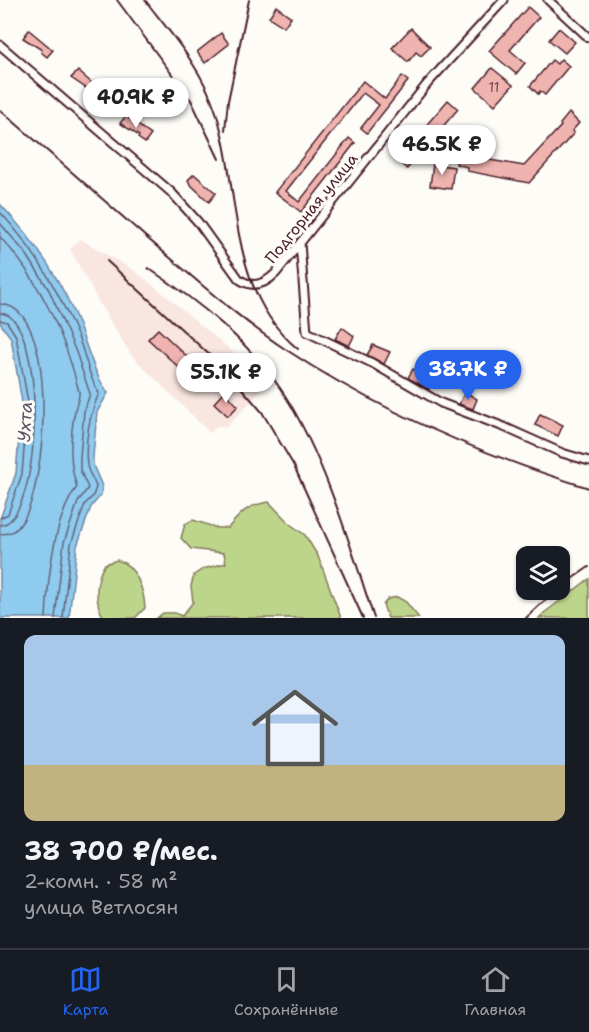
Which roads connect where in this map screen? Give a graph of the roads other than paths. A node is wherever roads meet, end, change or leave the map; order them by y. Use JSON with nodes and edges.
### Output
{"nodes":[{"id":1,"x":504,"y":0,"type":"edge"},
{"id":2,"x":548,"y":0,"type":"edge"},
{"id":3,"x":589,"y":38,"type":"edge"},
{"id":4,"x":0,"y":45,"type":"edge"},
{"id":5,"x":300,"y":243,"type":"junction"},
{"id":6,"x":589,"y":461,"type":"edge"}],
"edges":[{"from":1,"to":5,"type":"street","name":"Подгорная улица"},
{"from":2,"to":3,"type":"street"},
{"from":4,"to":5,"type":"street","name":"Подгорная улица"},
{"from":5,"to":6,"type":"street"}]}
